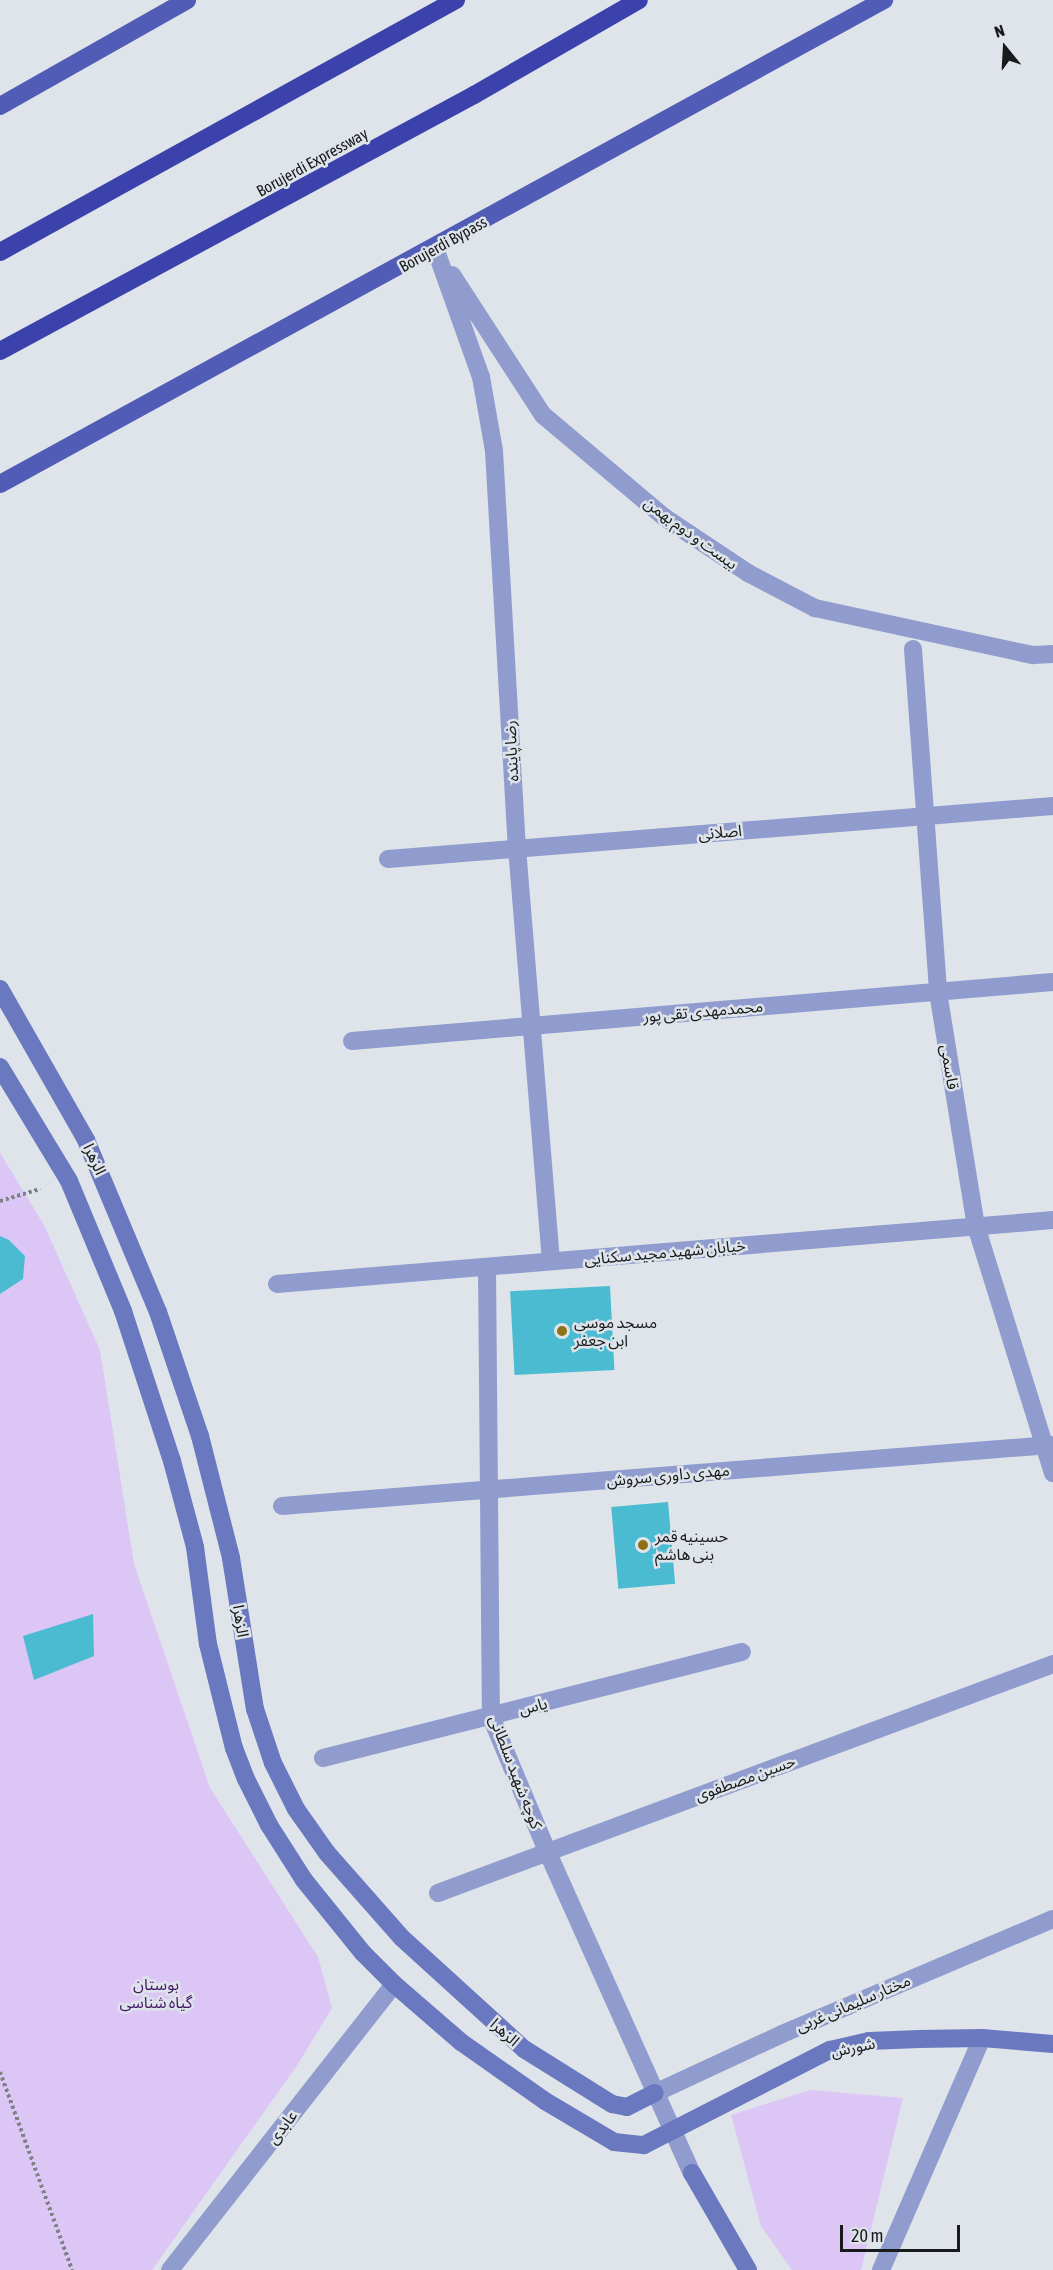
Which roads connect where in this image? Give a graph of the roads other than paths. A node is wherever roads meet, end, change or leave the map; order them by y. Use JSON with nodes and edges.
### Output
{"nodes":[{"id":1,"x":188,"y":0,"type":"edge"},
{"id":2,"x":456,"y":0,"type":"edge"},
{"id":3,"x":639,"y":0,"type":"edge"},
{"id":4,"x":884,"y":0,"type":"edge"},
{"id":5,"x":0,"y":106,"type":"edge"},
{"id":6,"x":435,"y":248,"type":"junction"},
{"id":7,"x":0,"y":252,"type":"edge"},
{"id":8,"x":0,"y":351,"type":"edge"},
{"id":9,"x":0,"y":484,"type":"edge"},
{"id":10,"x":913,"y":649,"type":"dead end"},
{"id":11,"x":1053,"y":654,"type":"edge"},
{"id":12,"x":1053,"y":806,"type":"edge"},
{"id":13,"x":926,"y":816,"type":"junction"},
{"id":14,"x":517,"y":848,"type":"junction"},
{"id":15,"x":388,"y":859,"type":"dead end"},
{"id":16,"x":1053,"y":982,"type":"edge"},
{"id":17,"x":0,"y":989,"type":"edge"},
{"id":18,"x":938,"y":992,"type":"junction"},
{"id":19,"x":531,"y":1026,"type":"junction"},
{"id":20,"x":352,"y":1041,"type":"dead end"},
{"id":21,"x":0,"y":1067,"type":"edge"},
{"id":22,"x":1053,"y":1220,"type":"edge"},
{"id":23,"x":976,"y":1226,"type":"junction"},
{"id":24,"x":551,"y":1261,"type":"junction"},
{"id":25,"x":487,"y":1266,"type":"junction"},
{"id":26,"x":277,"y":1284,"type":"dead end"},
{"id":27,"x":1047,"y":1445,"type":"edge"},
{"id":28,"x":1053,"y":1473,"type":"edge"},
{"id":29,"x":489,"y":1490,"type":"junction"},
{"id":30,"x":282,"y":1506,"type":"dead end"},
{"id":31,"x":742,"y":1652,"type":"dead end"},
{"id":32,"x":1053,"y":1664,"type":"edge"},
{"id":33,"x":491,"y":1717,"type":"junction"},
{"id":34,"x":322,"y":1758,"type":"dead end"},
{"id":35,"x":547,"y":1851,"type":"junction"},
{"id":36,"x":438,"y":1893,"type":"dead end"},
{"id":37,"x":1053,"y":1919,"type":"edge"},
{"id":38,"x":394,"y":1983,"type":"junction"},
{"id":39,"x":982,"y":2038,"type":"junction"},
{"id":40,"x":1053,"y":2044,"type":"edge"},
{"id":41,"x":656,"y":2093,"type":"junction"},
{"id":42,"x":673,"y":2131,"type":"junction"},
{"id":43,"x":170,"y":2270,"type":"edge"},
{"id":44,"x":748,"y":2270,"type":"edge"},
{"id":45,"x":881,"y":2270,"type":"edge"}],
"edges":[{"from":1,"to":5,"type":"main road"},
{"from":2,"to":7,"type":"highway"},
{"from":3,"to":8,"type":"highway","name":"Borujerdi Expressway"},
{"from":4,"to":6,"type":"main road","name":"Borujerdi Bypass"},
{"from":6,"to":9,"type":"main road","name":"Borujerdi Bypass"},
{"from":6,"to":11,"type":"street","name":"بیست و دوم بهمن"},
{"from":6,"to":14,"type":"street","name":"رضا پاینده"},
{"from":10,"to":13,"type":"street","name":"قاسمی"},
{"from":12,"to":13,"type":"street","name":"اصلانی"},
{"from":13,"to":14,"type":"street","name":"اصلانی"},
{"from":13,"to":18,"type":"street","name":"قاسمی"},
{"from":14,"to":15,"type":"street","name":"اصلانی"},
{"from":14,"to":19,"type":"street","name":"رضا پاینده"},
{"from":16,"to":18,"type":"street","name":"محمدمهدی تقی پور"},
{"from":17,"to":41,"type":"street","name":"الزهرا"},
{"from":18,"to":19,"type":"street","name":"محمدمهدی تقی پور"},
{"from":18,"to":23,"type":"street","name":"قاسمی"},
{"from":19,"to":20,"type":"street","name":"محمدمهدی تقی پور"},
{"from":19,"to":24,"type":"street","name":"رضا پاینده"},
{"from":21,"to":38,"type":"street","name":"الزهرا"},
{"from":22,"to":23,"type":"street","name":"خیابان شهید مجید سکنایی"},
{"from":23,"to":24,"type":"street","name":"خیابان شهید مجید سکنایی"},
{"from":23,"to":27,"type":"street","name":"قاسمی"},
{"from":24,"to":25,"type":"street","name":"خیابان شهید مجید سکنایی"},
{"from":25,"to":26,"type":"street","name":"خیابان شهید مجید سکنایی"},
{"from":25,"to":29,"type":"street","name":"کوچه شهید سلطانی"},
{"from":27,"to":28,"type":"street","name":"قاسمی"},
{"from":27,"to":29,"type":"street","name":"مهدی داوری سروش"},
{"from":29,"to":30,"type":"street","name":"مهدی داوری سروش"},
{"from":29,"to":33,"type":"street","name":"کوچه شهید سلطانی"},
{"from":31,"to":33,"type":"street","name":"یاس"},
{"from":32,"to":35,"type":"street","name":"حسین مصطفوی"},
{"from":33,"to":34,"type":"street","name":"یاس"},
{"from":33,"to":35,"type":"street","name":"کوچه شهید سلطانی"},
{"from":35,"to":36,"type":"street","name":"حسین مصطفوی"},
{"from":35,"to":41,"type":"street","name":"کوچه شهید سلطانی"},
{"from":37,"to":41,"type":"street","name":"مختار سلیمانی غربی"},
{"from":38,"to":42,"type":"street","name":"الزهرا"},
{"from":38,"to":43,"type":"street","name":"عابدی"},
{"from":39,"to":40,"type":"street","name":"شورش"},
{"from":39,"to":42,"type":"street","name":"شورش"},
{"from":39,"to":45,"type":"street"},
{"from":41,"to":42,"type":"street","name":"کوچه شهید سلطانی"},
{"from":42,"to":44,"type":"street","name":"کوچه شهید سلطانی"}]}
